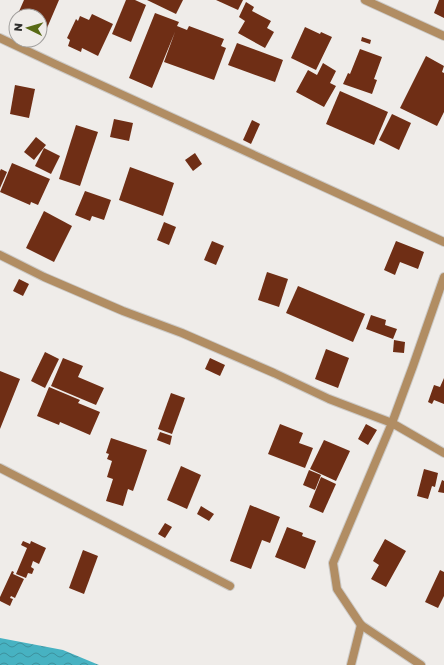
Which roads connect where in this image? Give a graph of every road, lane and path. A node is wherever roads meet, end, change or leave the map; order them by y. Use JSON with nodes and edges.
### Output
{"nodes":[{"id":1,"x":365,"y":0,"type":"edge"},
{"id":2,"x":444,"y":36,"type":"edge"},
{"id":3,"x":0,"y":38,"type":"edge"},
{"id":4,"x":444,"y":242,"type":"edge"},
{"id":5,"x":0,"y":255,"type":"edge"},
{"id":6,"x":444,"y":278,"type":"edge"},
{"id":7,"x":392,"y":423,"type":"junction"},
{"id":8,"x":444,"y":453,"type":"edge"},
{"id":9,"x":0,"y":468,"type":"edge"},
{"id":10,"x":230,"y":586,"type":"dead end"},
{"id":11,"x":361,"y":625,"type":"junction"},
{"id":12,"x":351,"y":665,"type":"edge"},
{"id":13,"x":421,"y":665,"type":"edge"}],
"edges":[{"from":1,"to":2,"type":"street"},
{"from":3,"to":4,"type":"street"},
{"from":5,"to":7,"type":"street"},
{"from":6,"to":7,"type":"street"},
{"from":7,"to":8,"type":"street"},
{"from":7,"to":11,"type":"street"},
{"from":9,"to":10,"type":"street"},
{"from":11,"to":12,"type":"street"},
{"from":11,"to":13,"type":"street"}]}
